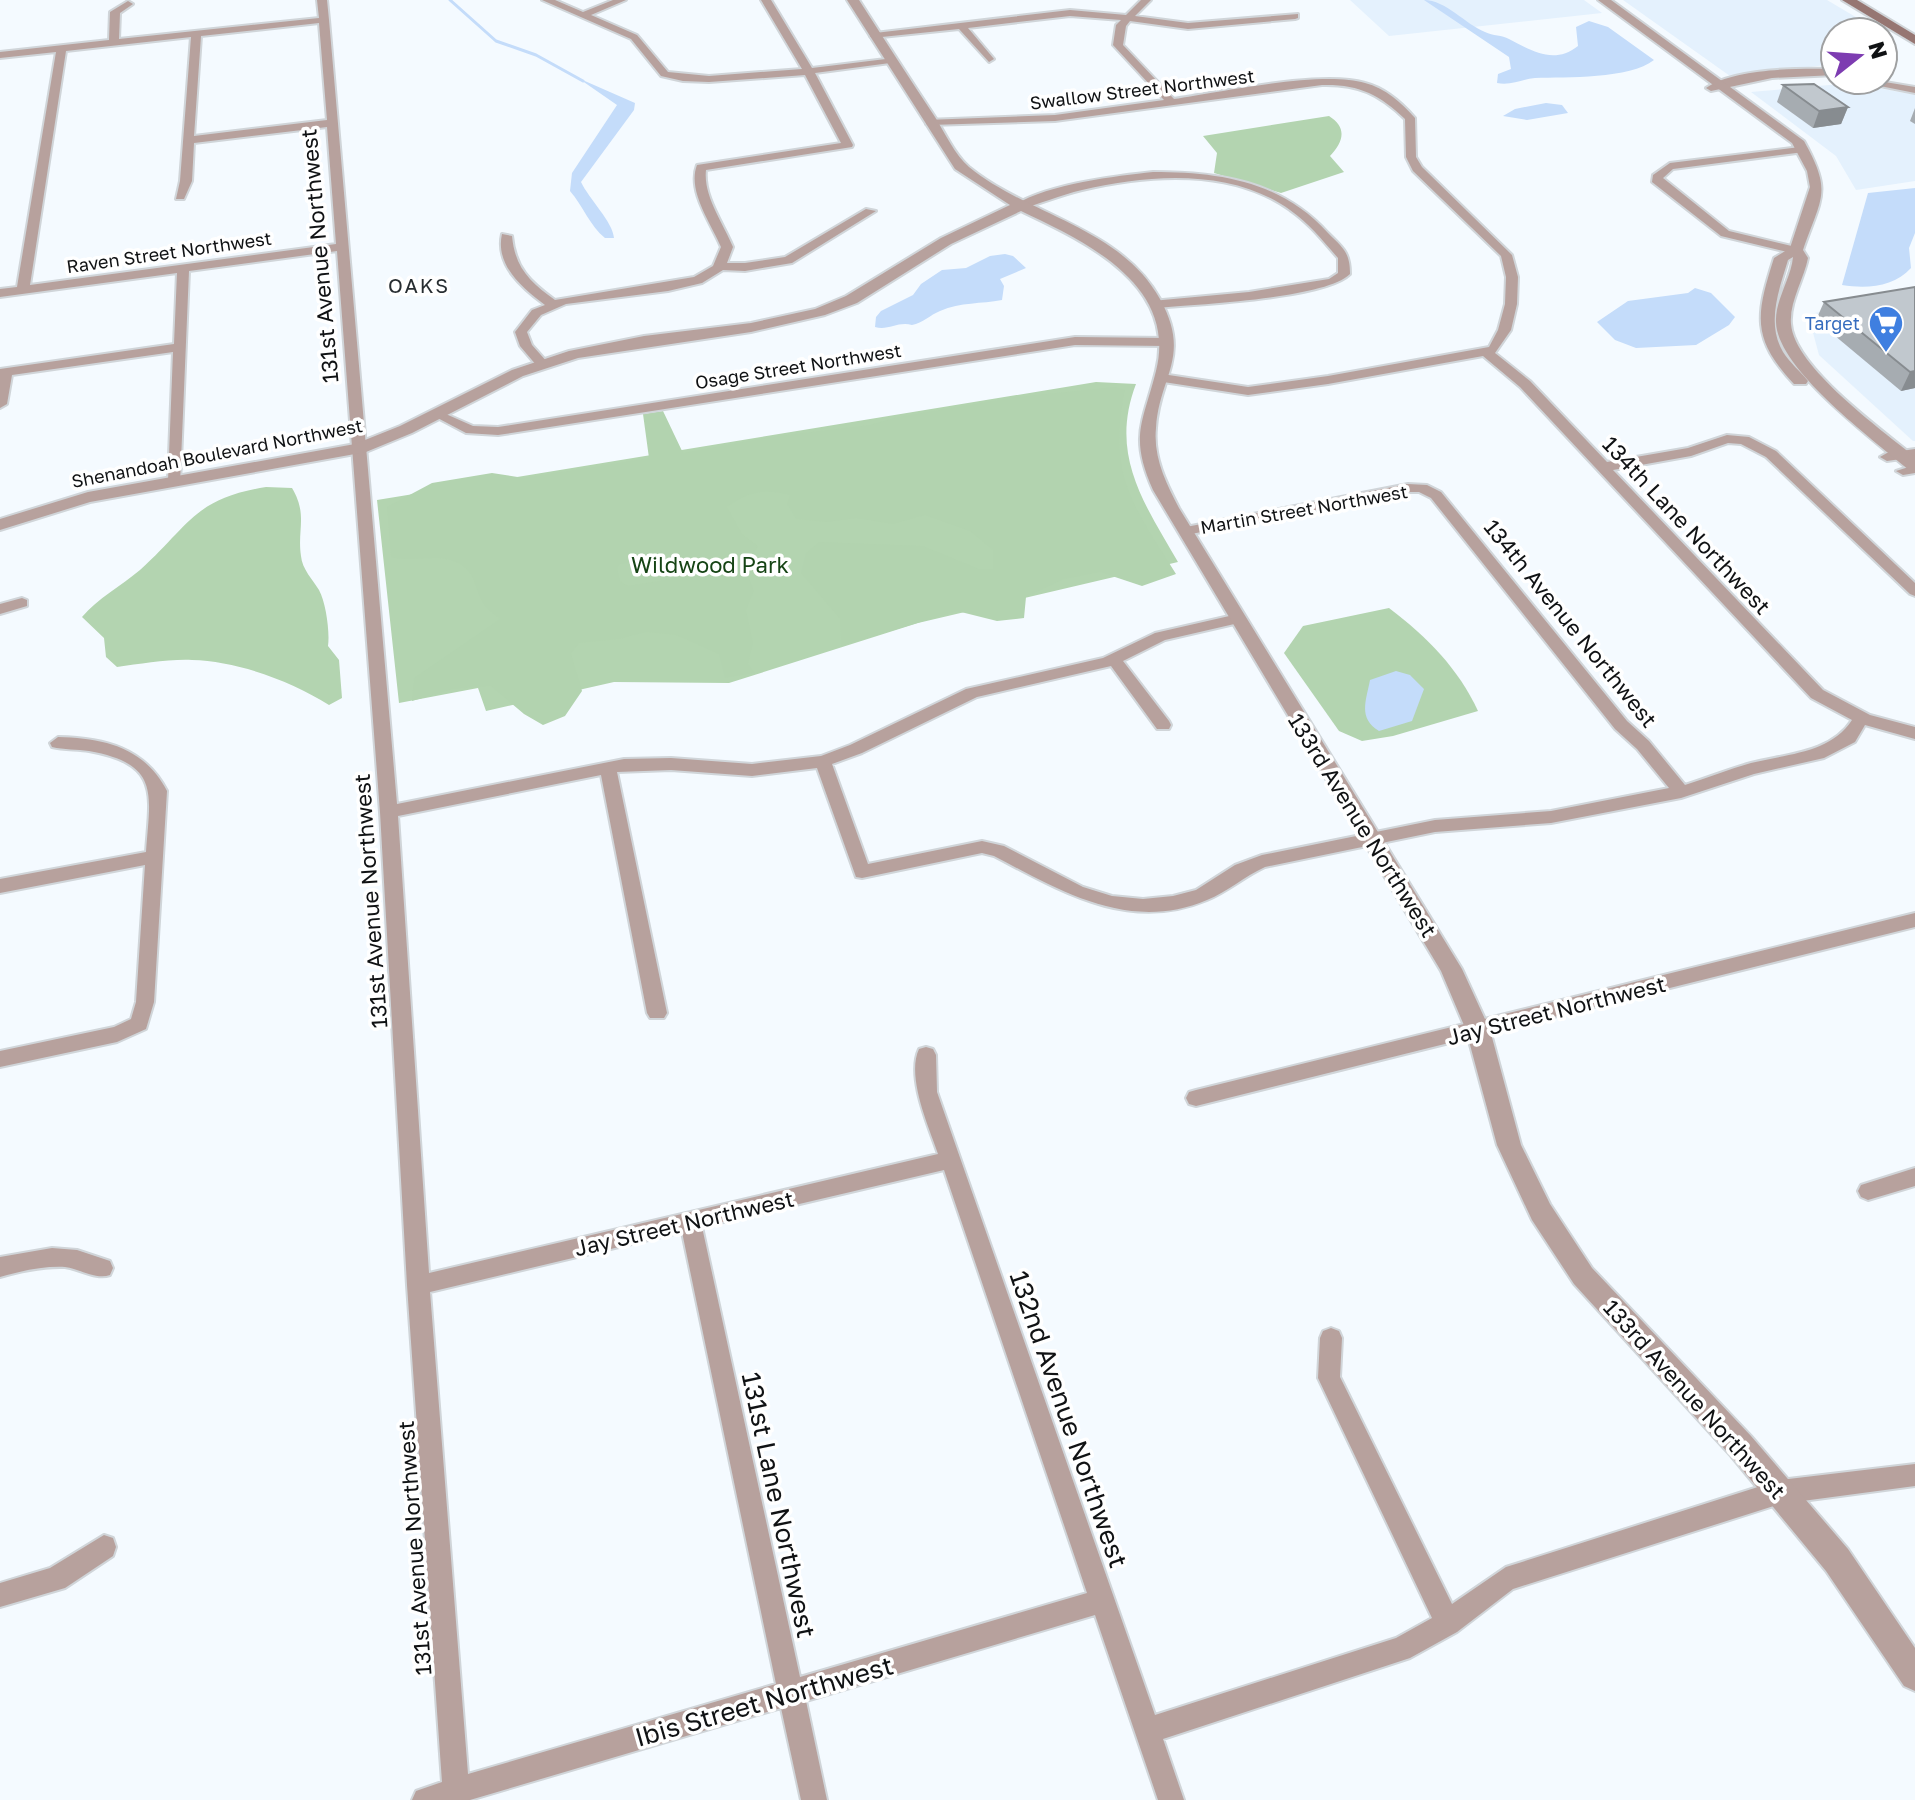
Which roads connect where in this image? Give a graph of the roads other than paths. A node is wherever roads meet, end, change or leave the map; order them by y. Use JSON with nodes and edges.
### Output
{"nodes":[{"id":1,"x":322,"y":0,"type":"edge"},
{"id":2,"x":547,"y":0,"type":"edge"},
{"id":3,"x":621,"y":0,"type":"edge"},
{"id":4,"x":766,"y":0,"type":"edge"},
{"id":5,"x":853,"y":0,"type":"edge"},
{"id":6,"x":1146,"y":0,"type":"edge"},
{"id":7,"x":1590,"y":0,"type":"edge"},
{"id":8,"x":1604,"y":0,"type":"edge"},
{"id":9,"x":1848,"y":0,"type":"edge"},
{"id":10,"x":1865,"y":0,"type":"edge"},
{"id":11,"x":128,"y":4,"type":"dead end"},
{"id":12,"x":583,"y":15,"type":"junction"},
{"id":13,"x":1295,"y":16,"type":"dead end"},
{"id":14,"x":1127,"y":19,"type":"junction"},
{"id":15,"x":324,"y":20,"type":"junction"},
{"id":16,"x":962,"y":27,"type":"junction"},
{"id":17,"x":1915,"y":29,"type":"edge"},
{"id":18,"x":196,"y":33,"type":"junction"},
{"id":19,"x":875,"y":36,"type":"junction"},
{"id":20,"x":1915,"y":40,"type":"edge"},
{"id":21,"x":114,"y":42,"type":"junction"},
{"id":22,"x":62,"y":48,"type":"junction"},
{"id":23,"x":0,"y":55,"type":"edge"},
{"id":24,"x":989,"y":59,"type":"dead end"},
{"id":25,"x":890,"y":60,"type":"junction"},
{"id":26,"x":808,"y":70,"type":"junction"},
{"id":27,"x":1819,"y":76,"type":"edge"},
{"id":28,"x":1719,"y":86,"type":"junction"},
{"id":29,"x":1172,"y":103,"type":"junction"},
{"id":30,"x":930,"y":122,"type":"junction"},
{"id":31,"x":332,"y":123,"type":"junction"},
{"id":32,"x":190,"y":140,"type":"junction"},
{"id":33,"x":1800,"y":150,"type":"junction"},
{"id":34,"x":180,"y":197,"type":"dead end"},
{"id":35,"x":1018,"y":207,"type":"junction"},
{"id":36,"x":870,"y":211,"type":"dead end"},
{"id":37,"x":506,"y":236,"type":"dead end"},
{"id":38,"x":342,"y":247,"type":"junction"},
{"id":39,"x":1796,"y":250,"type":"junction"},
{"id":40,"x":719,"y":266,"type":"junction"},
{"id":41,"x":183,"y":268,"type":"junction"},
{"id":42,"x":23,"y":289,"type":"junction"},
{"id":43,"x":0,"y":293,"type":"edge"},
{"id":44,"x":552,"y":304,"type":"junction"},
{"id":45,"x":1156,"y":304,"type":"junction"},
{"id":46,"x":1167,"y":342,"type":"junction"},
{"id":47,"x":181,"y":347,"type":"junction"},
{"id":48,"x":1486,"y":352,"type":"junction"},
{"id":49,"x":542,"y":363,"type":"junction"},
{"id":50,"x":3,"y":372,"type":"edge"},
{"id":51,"x":1162,"y":378,"type":"junction"},
{"id":52,"x":0,"y":404,"type":"edge"},
{"id":53,"x":439,"y":415,"type":"junction"},
{"id":54,"x":360,"y":448,"type":"junction"},
{"id":55,"x":1908,"y":465,"type":"edge"},
{"id":56,"x":1604,"y":467,"type":"junction"},
{"id":57,"x":175,"y":481,"type":"junction"},
{"id":58,"x":1422,"y":488,"type":"joint"},
{"id":59,"x":1,"y":523,"type":"edge"},
{"id":60,"x":1186,"y":531,"type":"junction"},
{"id":61,"x":1915,"y":591,"type":"edge"},
{"id":62,"x":22,"y":603,"type":"dead end"},
{"id":63,"x":0,"y":609,"type":"edge"},
{"id":64,"x":1238,"y":619,"type":"junction"},
{"id":65,"x":1114,"y":659,"type":"junction"},
{"id":66,"x":1861,"y":719,"type":"junction"},
{"id":67,"x":1163,"y":725,"type":"dead end"},
{"id":68,"x":1915,"y":733,"type":"edge"},
{"id":69,"x":58,"y":743,"type":"dead end"},
{"id":70,"x":823,"y":761,"type":"junction"},
{"id":71,"x":608,"y":767,"type":"junction"},
{"id":72,"x":1681,"y":792,"type":"junction"},
{"id":73,"x":389,"y":812,"type":"junction"},
{"id":74,"x":1372,"y":841,"type":"junction"},
{"id":75,"x":154,"y":857,"type":"junction"},
{"id":76,"x":0,"y":886,"type":"edge"},
{"id":77,"x":1915,"y":920,"type":"edge"},
{"id":78,"x":657,"y":1013,"type":"dead end"},
{"id":79,"x":1478,"y":1030,"type":"junction"},
{"id":80,"x":926,"y":1055,"type":"dead end"},
{"id":81,"x":0,"y":1059,"type":"edge"},
{"id":82,"x":1196,"y":1098,"type":"dead end"},
{"id":83,"x":950,"y":1160,"type":"junction"},
{"id":84,"x":1915,"y":1177,"type":"edge"},
{"id":85,"x":1868,"y":1191,"type":"dead end"},
{"id":86,"x":690,"y":1222,"type":"junction"},
{"id":87,"x":0,"y":1267,"type":"edge"},
{"id":88,"x":102,"y":1268,"type":"dead end"},
{"id":89,"x":418,"y":1285,"type":"junction"},
{"id":90,"x":1331,"y":1338,"type":"dead end"},
{"id":91,"x":1915,"y":1475,"type":"edge"},
{"id":92,"x":1780,"y":1492,"type":"junction"},
{"id":93,"x":104,"y":1547,"type":"dead end"},
{"id":94,"x":0,"y":1595,"type":"edge"},
{"id":95,"x":1102,"y":1601,"type":"junction"},
{"id":96,"x":1448,"y":1623,"type":"junction"},
{"id":97,"x":1915,"y":1675,"type":"edge"},
{"id":98,"x":790,"y":1694,"type":"junction"},
{"id":99,"x":1149,"y":1730,"type":"junction"},
{"id":100,"x":457,"y":1795,"type":"edge"},
{"id":101,"x":425,"y":1800,"type":"edge"},
{"id":102,"x":814,"y":1800,"type":"edge"},
{"id":103,"x":1171,"y":1800,"type":"edge"}],
"edges":[{"from":1,"to":15,"type":"street","name":"131st Avenue Northwest"},
{"from":2,"to":12,"type":"street"},
{"from":3,"to":12,"type":"street"},
{"from":4,"to":26,"type":"street"},
{"from":5,"to":19,"type":"street","name":"133rd Avenue Northwest"},
{"from":6,"to":14,"type":"street"},
{"from":7,"to":28,"type":"street"},
{"from":8,"to":28,"type":"street"},
{"from":9,"to":20,"type":"main road"},
{"from":10,"to":17,"type":"main road"},
{"from":11,"to":21,"type":"street"},
{"from":12,"to":26,"type":"street"},
{"from":13,"to":14,"type":"street"},
{"from":14,"to":16,"type":"street"},
{"from":14,"to":29,"type":"street"},
{"from":15,"to":18,"type":"street"},
{"from":15,"to":31,"type":"street","name":"131st Avenue Northwest"},
{"from":16,"to":19,"type":"street"},
{"from":16,"to":24,"type":"street"},
{"from":18,"to":21,"type":"street"},
{"from":18,"to":32,"type":"street"},
{"from":19,"to":25,"type":"street","name":"133rd Avenue Northwest"},
{"from":21,"to":22,"type":"street"},
{"from":22,"to":23,"type":"street"},
{"from":22,"to":42,"type":"street"},
{"from":25,"to":26,"type":"street"},
{"from":25,"to":30,"type":"street","name":"133rd Avenue Northwest"},
{"from":26,"to":40,"type":"street"},
{"from":27,"to":28,"type":"street"},
{"from":28,"to":33,"type":"street"},
{"from":29,"to":30,"type":"street","name":"Swallow Street Northwest"},
{"from":29,"to":48,"type":"street","name":"Swallow Street Northwest"},
{"from":30,"to":35,"type":"street","name":"133rd Avenue Northwest"},
{"from":31,"to":32,"type":"street"},
{"from":31,"to":38,"type":"street","name":"131st Avenue Northwest"},
{"from":32,"to":34,"type":"street"},
{"from":33,"to":39,"type":"street"},
{"from":33,"to":39,"type":"street"},
{"from":35,"to":45,"type":"street","name":"133rd Avenue Northwest"},
{"from":35,"to":45,"type":"street"},
{"from":35,"to":49,"type":"street","name":"Shenandoah Boulevard Northwest"},
{"from":36,"to":40,"type":"street"},
{"from":37,"to":44,"type":"street"},
{"from":38,"to":41,"type":"street","name":"Raven Street Northwest"},
{"from":38,"to":54,"type":"street","name":"131st Avenue Northwest"},
{"from":39,"to":55,"type":"street"},
{"from":40,"to":44,"type":"street"},
{"from":41,"to":42,"type":"street","name":"Raven Street Northwest"},
{"from":41,"to":47,"type":"street"},
{"from":42,"to":43,"type":"street","name":"Raven Street Northwest"},
{"from":44,"to":49,"type":"street"},
{"from":45,"to":46,"type":"street","name":"133rd Avenue Northwest"},
{"from":46,"to":51,"type":"street","name":"133rd Avenue Northwest"},
{"from":46,"to":53,"type":"street","name":"Osage Street Northwest"},
{"from":47,"to":50,"type":"street"},
{"from":47,"to":57,"type":"street"},
{"from":48,"to":51,"type":"street"},
{"from":48,"to":56,"type":"street","name":"134th Lane Northwest"},
{"from":49,"to":53,"type":"street","name":"Shenandoah Boulevard Northwest"},
{"from":50,"to":52,"type":"street"},
{"from":51,"to":60,"type":"street","name":"133rd Avenue Northwest"},
{"from":53,"to":54,"type":"street","name":"Shenandoah Boulevard Northwest"},
{"from":54,"to":57,"type":"street","name":"Shenandoah Boulevard Northwest"},
{"from":54,"to":73,"type":"street","name":"131st Avenue Northwest"},
{"from":56,"to":61,"type":"street"},
{"from":56,"to":66,"type":"street","name":"134th Lane Northwest"},
{"from":57,"to":59,"type":"street","name":"Shenandoah Boulevard Northwest"},
{"from":58,"to":60,"type":"street","name":"Martin Street Northwest"},
{"from":58,"to":72,"type":"street","name":"134th Avenue Northwest"},
{"from":60,"to":64,"type":"street","name":"133rd Avenue Northwest"},
{"from":62,"to":63,"type":"street"},
{"from":64,"to":65,"type":"street"},
{"from":64,"to":74,"type":"street","name":"133rd Avenue Northwest"},
{"from":65,"to":67,"type":"street"},
{"from":65,"to":70,"type":"street"},
{"from":66,"to":68,"type":"street","name":"134th Lane Northwest"},
{"from":66,"to":72,"type":"street"},
{"from":69,"to":75,"type":"street"},
{"from":70,"to":71,"type":"street"},
{"from":70,"to":74,"type":"street"},
{"from":71,"to":73,"type":"street"},
{"from":71,"to":78,"type":"street"},
{"from":72,"to":74,"type":"street"},
{"from":73,"to":89,"type":"street","name":"131st Avenue Northwest"},
{"from":74,"to":79,"type":"street","name":"133rd Avenue Northwest"},
{"from":75,"to":76,"type":"street"},
{"from":75,"to":81,"type":"street"},
{"from":77,"to":79,"type":"street","name":"Jay Street Northwest"},
{"from":79,"to":82,"type":"street","name":"Jay Street Northwest"},
{"from":79,"to":92,"type":"street","name":"133rd Avenue Northwest"},
{"from":80,"to":83,"type":"street","name":"132nd Avenue Northwest"},
{"from":83,"to":86,"type":"street","name":"Jay Street Northwest"},
{"from":83,"to":95,"type":"street","name":"132nd Avenue Northwest"},
{"from":84,"to":85,"type":"street"},
{"from":86,"to":89,"type":"street","name":"Jay Street Northwest"},
{"from":86,"to":98,"type":"street","name":"131st Lane Northwest"},
{"from":87,"to":88,"type":"street"},
{"from":89,"to":100,"type":"street","name":"131st Avenue Northwest"},
{"from":90,"to":96,"type":"street"},
{"from":91,"to":92,"type":"street"},
{"from":92,"to":96,"type":"street"},
{"from":92,"to":97,"type":"street","name":"133rd Avenue Northwest"},
{"from":93,"to":94,"type":"street"},
{"from":95,"to":98,"type":"street","name":"Ibis Street Northwest"},
{"from":95,"to":99,"type":"street","name":"132nd Avenue Northwest"},
{"from":96,"to":99,"type":"street"},
{"from":98,"to":100,"type":"street","name":"Ibis Street Northwest"},
{"from":98,"to":102,"type":"street","name":"131st Lane Northwest"},
{"from":99,"to":103,"type":"street","name":"132nd Avenue Northwest"},
{"from":100,"to":101,"type":"street","name":"Ibis Street Northwest"}]}
